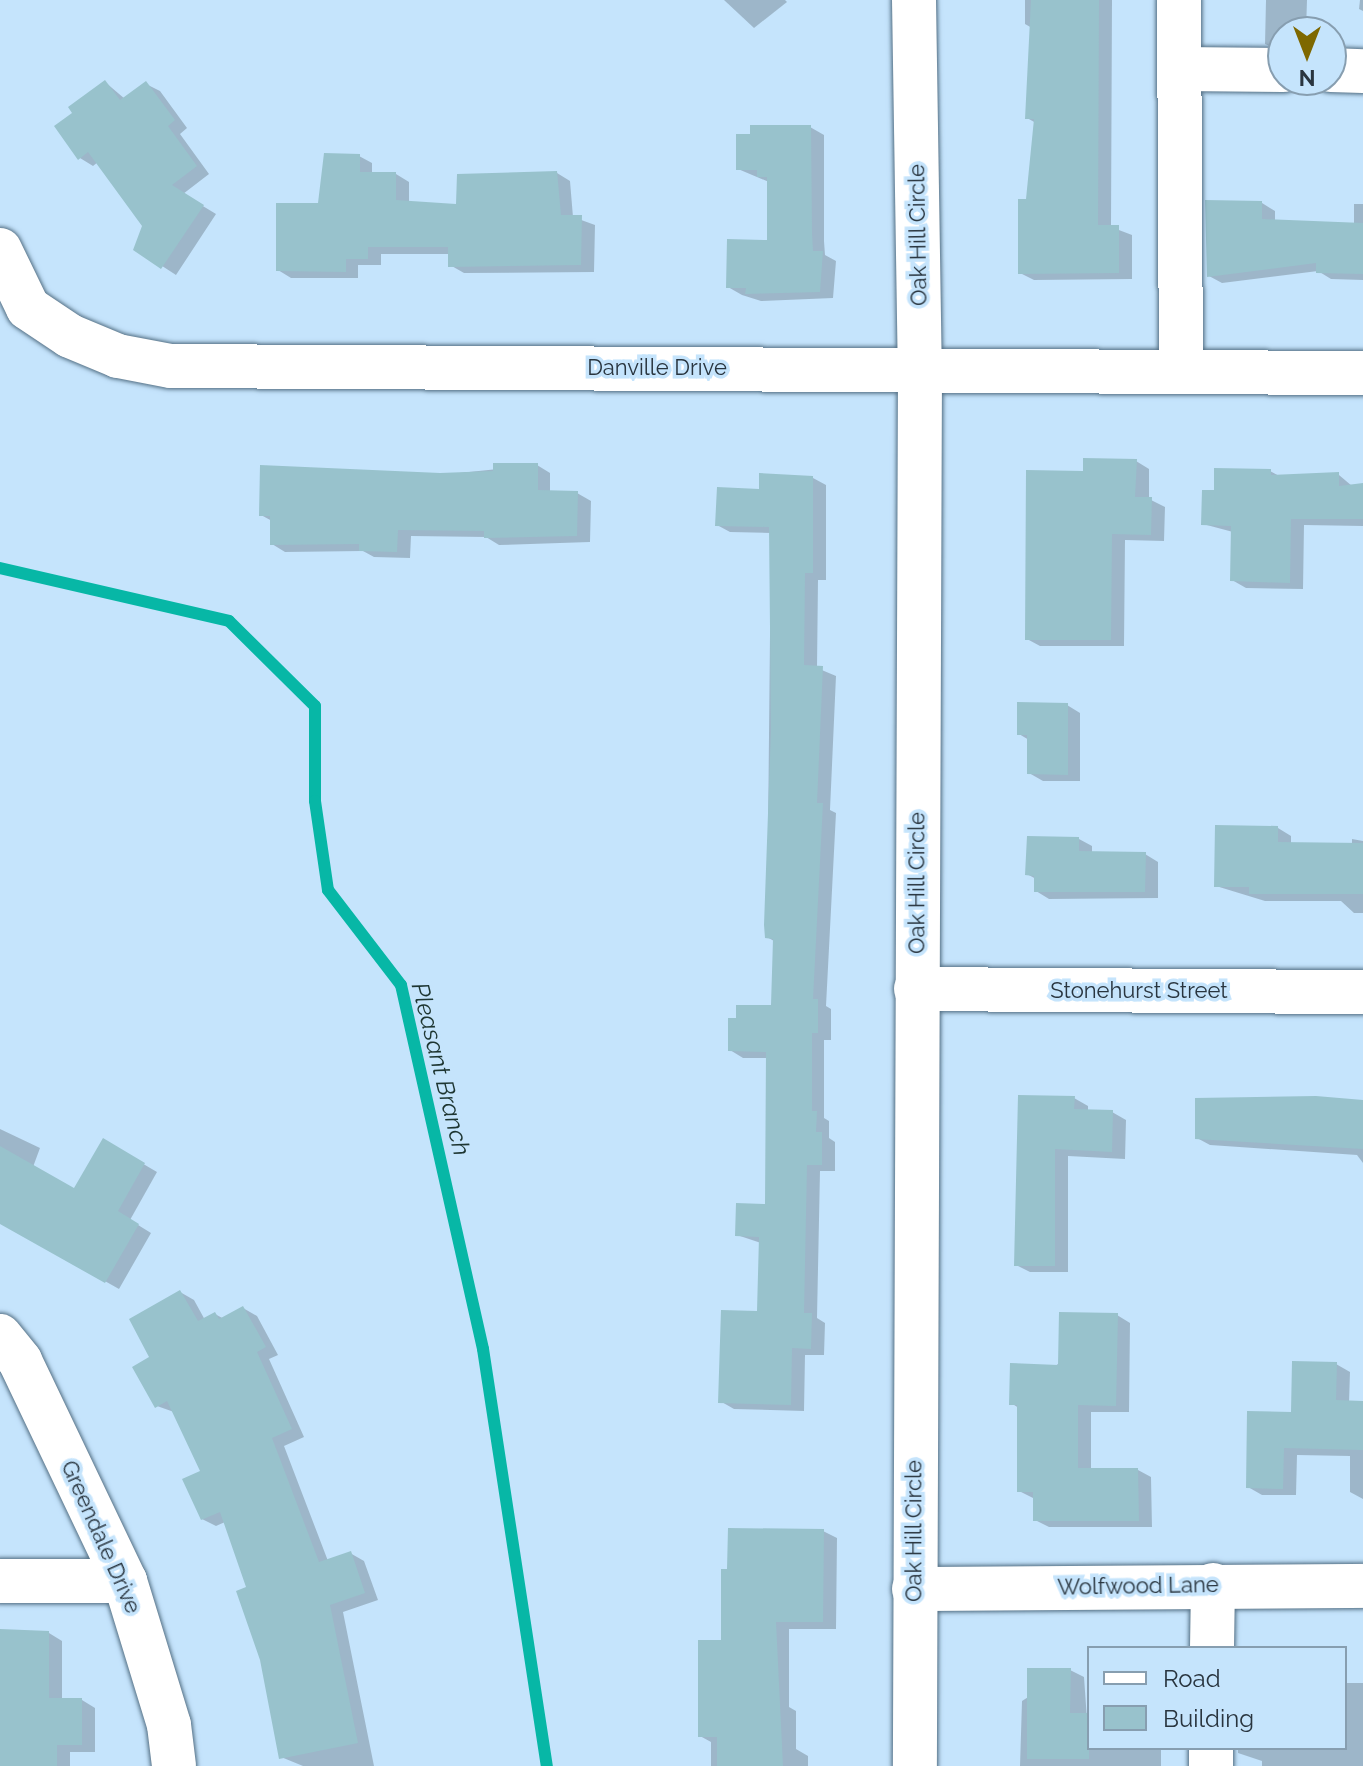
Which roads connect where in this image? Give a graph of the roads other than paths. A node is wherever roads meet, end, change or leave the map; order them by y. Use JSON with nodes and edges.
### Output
{"nodes":[{"id":1,"x":914,"y":0,"type":"edge"},
{"id":2,"x":1179,"y":0,"type":"edge"},
{"id":3,"x":1180,"y":69,"type":"junction"},
{"id":4,"x":1267,"y":70,"type":"edge"},
{"id":5,"x":0,"y":250,"type":"edge"},
{"id":6,"x":920,"y":370,"type":"junction"},
{"id":7,"x":1181,"y":372,"type":"junction"},
{"id":8,"x":1363,"y":373,"type":"edge"},
{"id":9,"x":916,"y":989,"type":"junction"},
{"id":10,"x":1363,"y":992,"type":"edge"},
{"id":11,"x":10,"y":1349,"type":"edge"},
{"id":12,"x":0,"y":1581,"type":"edge"},
{"id":13,"x":125,"y":1581,"type":"junction"},
{"id":14,"x":1213,"y":1585,"type":"junction"},
{"id":15,"x":1363,"y":1586,"type":"edge"},
{"id":16,"x":914,"y":1589,"type":"junction"},
{"id":17,"x":1212,"y":1646,"type":"edge"},
{"id":18,"x":174,"y":1766,"type":"edge"},
{"id":19,"x":915,"y":1766,"type":"edge"}],
"edges":[{"from":1,"to":6,"type":"street","name":"Oak Hill Circle"},
{"from":2,"to":3,"type":"street"},
{"from":3,"to":4,"type":"street"},
{"from":3,"to":7,"type":"street"},
{"from":5,"to":6,"type":"street","name":"Danville Drive"},
{"from":6,"to":7,"type":"street","name":"Danville Drive"},
{"from":6,"to":9,"type":"street","name":"Oak Hill Circle"},
{"from":7,"to":8,"type":"street","name":"Danville Drive"},
{"from":9,"to":10,"type":"street","name":"Stonehurst Street"},
{"from":9,"to":16,"type":"street","name":"Oak Hill Circle"},
{"from":11,"to":13,"type":"street","name":"Greendale Drive"},
{"from":12,"to":13,"type":"street"},
{"from":13,"to":18,"type":"street","name":"Greendale Drive"},
{"from":14,"to":15,"type":"street","name":"Wolfwood Lane"},
{"from":14,"to":16,"type":"street","name":"Wolfwood Lane"},
{"from":14,"to":17,"type":"street"},
{"from":16,"to":19,"type":"street","name":"Oak Hill Circle"}]}
